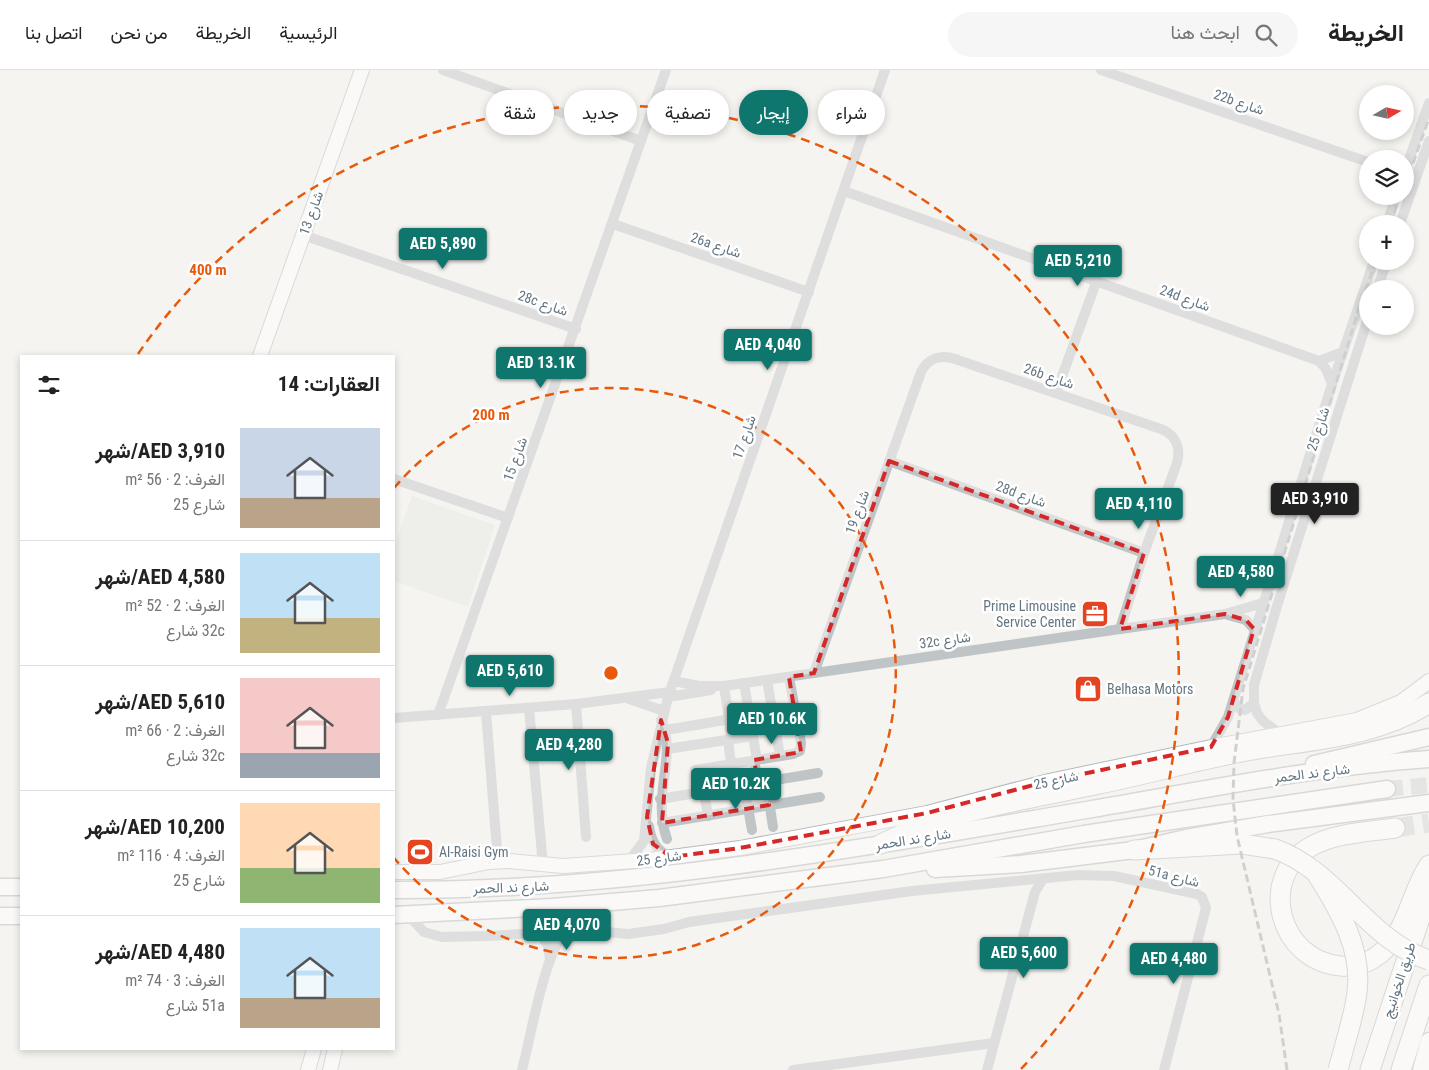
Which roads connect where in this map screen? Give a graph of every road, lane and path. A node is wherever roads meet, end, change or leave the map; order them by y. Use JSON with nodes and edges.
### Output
{"nodes":[{"id":1,"x":362,"y":70,"type":"edge"},
{"id":2,"x":443,"y":70,"type":"edge"},
{"id":3,"x":666,"y":70,"type":"edge"},
{"id":4,"x":885,"y":70,"type":"edge"},
{"id":5,"x":1101,"y":70,"type":"edge"},
{"id":6,"x":1429,"y":103,"type":"edge"},
{"id":7,"x":641,"y":141,"type":"junction"},
{"id":8,"x":1429,"y":141,"type":"edge"},
{"id":9,"x":1412,"y":150,"type":"edge"},
{"id":10,"x":1359,"y":159,"type":"edge"},
{"id":11,"x":844,"y":192,"type":"junction"},
{"id":12,"x":1403,"y":215,"type":"edge"},
{"id":13,"x":613,"y":224,"type":"junction"},
{"id":14,"x":303,"y":235,"type":"junction"},
{"id":15,"x":1371,"y":270,"type":"edge"},
{"id":16,"x":1097,"y":280,"type":"junction"},
{"id":17,"x":809,"y":292,"type":"junction"},
{"id":18,"x":576,"y":329,"type":"junction"},
{"id":19,"x":1363,"y":335,"type":"edge"},
{"id":20,"x":1343,"y":352,"type":"junction"},
{"id":21,"x":260,"y":355,"type":"edge"},
{"id":22,"x":1319,"y":361,"type":"junction"},
{"id":23,"x":928,"y":362,"type":"joint"},
{"id":24,"x":1332,"y":384,"type":"junction"},
{"id":25,"x":1056,"y":393,"type":"junction"},
{"id":26,"x":889,"y":461,"type":"junction"},
{"id":27,"x":395,"y":479,"type":"edge"},
{"id":28,"x":508,"y":518,"type":"junction"},
{"id":29,"x":1144,"y":553,"type":"junction"},
{"id":30,"x":1263,"y":603,"type":"junction"},
{"id":31,"x":1225,"y":614,"type":"junction"},
{"id":32,"x":1120,"y":629,"type":"junction"},
{"id":33,"x":1254,"y":629,"type":"junction"},
{"id":34,"x":814,"y":673,"type":"junction"},
{"id":35,"x":789,"y":676,"type":"junction"},
{"id":36,"x":767,"y":680,"type":"junction"},
{"id":37,"x":674,"y":681,"type":"junction"},
{"id":38,"x":1429,"y":681,"type":"edge"},
{"id":39,"x":744,"y":683,"type":"junction"},
{"id":40,"x":722,"y":686,"type":"junction"},
{"id":41,"x":669,"y":695,"type":"junction"},
{"id":42,"x":629,"y":699,"type":"junction"},
{"id":43,"x":1233,"y":701,"type":"junction"},
{"id":44,"x":1429,"y":702,"type":"edge"},
{"id":45,"x":1254,"y":703,"type":"junction"},
{"id":46,"x":576,"y":704,"type":"junction"},
{"id":47,"x":529,"y":708,"type":"junction"},
{"id":48,"x":486,"y":712,"type":"junction"},
{"id":49,"x":772,"y":712,"type":"junction"},
{"id":50,"x":438,"y":715,"type":"junction"},
{"id":51,"x":662,"y":715,"type":"junction"},
{"id":52,"x":749,"y":716,"type":"junction"},
{"id":53,"x":395,"y":718,"type":"edge"},
{"id":54,"x":729,"y":719,"type":"junction"},
{"id":55,"x":666,"y":730,"type":"junction"},
{"id":56,"x":1280,"y":734,"type":"junction"},
{"id":57,"x":753,"y":736,"type":"junction"},
{"id":58,"x":1429,"y":737,"type":"edge"},
{"id":59,"x":730,"y":739,"type":"junction"},
{"id":60,"x":1211,"y":747,"type":"junction"},
{"id":61,"x":667,"y":749,"type":"junction"},
{"id":62,"x":780,"y":756,"type":"junction"},
{"id":63,"x":1429,"y":759,"type":"edge"},
{"id":64,"x":755,"y":760,"type":"junction"},
{"id":65,"x":731,"y":764,"type":"junction"},
{"id":66,"x":709,"y":768,"type":"junction"},
{"id":67,"x":695,"y":770,"type":"dead end"},
{"id":68,"x":818,"y":773,"type":"dead end"},
{"id":69,"x":1267,"y":779,"type":"junction"},
{"id":70,"x":762,"y":782,"type":"junction"},
{"id":71,"x":739,"y":786,"type":"junction"},
{"id":72,"x":1387,"y":788,"type":"tunnel mouth"},
{"id":73,"x":708,"y":791,"type":"junction"},
{"id":74,"x":820,"y":797,"type":"dead end"},
{"id":75,"x":660,"y":799,"type":"junction"},
{"id":76,"x":1429,"y":803,"type":"edge"},
{"id":77,"x":769,"y":805,"type":"junction"},
{"id":78,"x":748,"y":809,"type":"junction"},
{"id":79,"x":647,"y":816,"type":"junction"},
{"id":80,"x":708,"y":816,"type":"junction"},
{"id":81,"x":662,"y":823,"type":"junction"},
{"id":82,"x":773,"y":827,"type":"dead end"},
{"id":83,"x":1395,"y":828,"type":"tunnel mouth"},
{"id":84,"x":752,"y":830,"type":"dead end"},
{"id":85,"x":586,"y":837,"type":"dead end"},
{"id":86,"x":667,"y":839,"type":"dead end"},
{"id":87,"x":881,"y":844,"type":"junction"},
{"id":88,"x":1134,"y":850,"type":"junction"},
{"id":89,"x":671,"y":857,"type":"junction"},
{"id":90,"x":498,"y":862,"type":"junction"},
{"id":91,"x":628,"y":862,"type":"junction"},
{"id":92,"x":1429,"y":865,"type":"edge"},
{"id":93,"x":543,"y":866,"type":"junction"},
{"id":94,"x":882,"y":869,"type":"junction"},
{"id":95,"x":395,"y":872,"type":"edge"},
{"id":96,"x":1316,"y":873,"type":"junction"},
{"id":97,"x":1043,"y":879,"type":"junction"},
{"id":98,"x":1020,"y":881,"type":"junction"},
{"id":99,"x":0,"y":887,"type":"edge"},
{"id":100,"x":20,"y":887,"type":"edge"},
{"id":101,"x":395,"y":890,"type":"edge"},
{"id":102,"x":1429,"y":890,"type":"edge"},
{"id":103,"x":1031,"y":910,"type":"junction"},
{"id":104,"x":0,"y":916,"type":"edge"},
{"id":105,"x":20,"y":916,"type":"edge"},
{"id":106,"x":400,"y":916,"type":"edge"},
{"id":107,"x":566,"y":930,"type":"junction"},
{"id":108,"x":538,"y":933,"type":"junction"},
{"id":109,"x":550,"y":960,"type":"junction"},
{"id":110,"x":1429,"y":960,"type":"edge"},
{"id":111,"x":1429,"y":984,"type":"edge"},
{"id":112,"x":1429,"y":1040,"type":"edge"},
{"id":113,"x":994,"y":1043,"type":"junction"},
{"id":114,"x":314,"y":1050,"type":"edge"},
{"id":115,"x":335,"y":1050,"type":"edge"},
{"id":116,"x":308,"y":1070,"type":"edge"},
{"id":117,"x":330,"y":1070,"type":"edge"},
{"id":118,"x":522,"y":1070,"type":"edge"},
{"id":119,"x":793,"y":1070,"type":"edge"},
{"id":120,"x":987,"y":1070,"type":"edge"},
{"id":121,"x":1164,"y":1070,"type":"edge"},
{"id":122,"x":1338,"y":1070,"type":"edge"},
{"id":123,"x":1370,"y":1070,"type":"edge"},
{"id":124,"x":1401,"y":1070,"type":"edge"},
{"id":125,"x":1421,"y":1070,"type":"edge"}],
"edges":[{"from":1,"to":14,"type":"street","name":"شارع 13"},
{"from":2,"to":7,"type":"street"},
{"from":3,"to":7,"type":"street","name":"شارع 15"},
{"from":4,"to":11,"type":"street","name":"شارع 17"},
{"from":5,"to":10,"type":"street","name":"22b شارع"},
{"from":6,"to":9,"type":"street"},
{"from":7,"to":13,"type":"street","name":"شارع 15"},
{"from":8,"to":12,"type":"street"},
{"from":11,"to":16,"type":"street","name":"24d شارع"},
{"from":11,"to":17,"type":"street","name":"شارع 17"},
{"from":13,"to":17,"type":"street","name":"26a شارع"},
{"from":13,"to":18,"type":"street","name":"شارع 15"},
{"from":14,"to":18,"type":"street","name":"28c شارع"},
{"from":14,"to":21,"type":"street","name":"شارع 13"},
{"from":15,"to":20,"type":"street","name":"شارع 25"},
{"from":16,"to":22,"type":"street","name":"24d شارع"},
{"from":16,"to":25,"type":"street"},
{"from":17,"to":37,"type":"street","name":"شارع 17"},
{"from":18,"to":28,"type":"street","name":"شارع 15"},
{"from":19,"to":45,"type":"street","name":"شارع 25"},
{"from":20,"to":22,"type":"street"},
{"from":20,"to":24,"type":"street","name":"شارع 25"},
{"from":22,"to":24,"type":"street"},
{"from":23,"to":25,"type":"street","name":"26b شارع"},
{"from":23,"to":26,"type":"street","name":"شارع 19"},
{"from":24,"to":30,"type":"street","name":"شارع 25"},
{"from":25,"to":29,"type":"street","name":"26b شارع"},
{"from":26,"to":29,"type":"street","name":"28d شارع"},
{"from":26,"to":34,"type":"street","name":"شارع 19"},
{"from":27,"to":28,"type":"street"},
{"from":28,"to":50,"type":"street","name":"شارع 15"},
{"from":29,"to":32,"type":"street"},
{"from":30,"to":31,"type":"street","name":"32c شارع"},
{"from":30,"to":33,"type":"street","name":"شارع 25"},
{"from":31,"to":32,"type":"street","name":"32c شارع"},
{"from":31,"to":33,"type":"street"},
{"from":32,"to":34,"type":"street","name":"32c شارع"},
{"from":33,"to":43,"type":"street","name":"شارع 25"},
{"from":34,"to":35,"type":"street","name":"32c شارع"},
{"from":35,"to":36,"type":"street","name":"32c شارع"},
{"from":35,"to":62,"type":"street"},
{"from":36,"to":39,"type":"street","name":"32c شارع"},
{"from":36,"to":49,"type":"street"},
{"from":37,"to":40,"type":"street","name":"32c شارع"},
{"from":37,"to":41,"type":"street","name":"شارع 17"},
{"from":38,"to":56,"type":"street"},
{"from":39,"to":40,"type":"street","name":"32c شارع"},
{"from":39,"to":52,"type":"street"},
{"from":40,"to":41,"type":"street","name":"32c شارع"},
{"from":40,"to":54,"type":"street"},
{"from":41,"to":42,"type":"street","name":"32c شارع"},
{"from":41,"to":51,"type":"street","name":"شارع 17"},
{"from":42,"to":46,"type":"street","name":"32c شارع"},
{"from":42,"to":51,"type":"street","name":"32c شارع"},
{"from":43,"to":45,"type":"street"},
{"from":43,"to":60,"type":"street","name":"شارع 25"},
{"from":44,"to":87,"type":"highway"},
{"from":45,"to":56,"type":"street"},
{"from":46,"to":47,"type":"street","name":"32c شارع"},
{"from":46,"to":85,"type":"street"},
{"from":47,"to":48,"type":"street","name":"32c شارع"},
{"from":47,"to":93,"type":"street"},
{"from":48,"to":50,"type":"street","name":"32c شارع"},
{"from":48,"to":90,"type":"street"},
{"from":49,"to":52,"type":"street"},
{"from":49,"to":62,"type":"street"},
{"from":50,"to":53,"type":"street","name":"32c شارع"},
{"from":51,"to":55,"type":"street"},
{"from":51,"to":79,"type":"street","name":"شارع 17"},
{"from":52,"to":54,"type":"street"},
{"from":52,"to":57,"type":"street"},
{"from":54,"to":55,"type":"street"},
{"from":54,"to":59,"type":"street"},
{"from":55,"to":61,"type":"street"},
{"from":56,"to":60,"type":"street"},
{"from":57,"to":59,"type":"street"},
{"from":57,"to":64,"type":"street"},
{"from":58,"to":69,"type":"main road"},
{"from":59,"to":61,"type":"street"},
{"from":59,"to":65,"type":"street"},
{"from":60,"to":89,"type":"street","name":"شارع 25"},
{"from":61,"to":75,"type":"street"},
{"from":62,"to":64,"type":"street"},
{"from":63,"to":69,"type":"main road","name":"شارع ند الحمر"},
{"from":64,"to":65,"type":"street"},
{"from":64,"to":70,"type":"street"},
{"from":65,"to":66,"type":"street"},
{"from":65,"to":71,"type":"street"},
{"from":66,"to":67,"type":"street"},
{"from":66,"to":73,"type":"street"},
{"from":68,"to":70,"type":"street"},
{"from":69,"to":87,"type":"main road","name":"شارع ند الحمر"},
{"from":70,"to":71,"type":"street"},
{"from":70,"to":77,"type":"street"},
{"from":71,"to":73,"type":"street"},
{"from":71,"to":78,"type":"street"},
{"from":72,"to":94,"type":"main road","name":"شارع ند الحمر"},
{"from":73,"to":75,"type":"street"},
{"from":73,"to":80,"type":"street"},
{"from":74,"to":77,"type":"street"},
{"from":75,"to":81,"type":"street"},
{"from":76,"to":88,"type":"main road"},
{"from":77,"to":78,"type":"street"},
{"from":77,"to":82,"type":"street"},
{"from":78,"to":80,"type":"street"},
{"from":78,"to":84,"type":"street"},
{"from":79,"to":89,"type":"street","name":"شارع 17"},
{"from":79,"to":91,"type":"street","name":"شارع 17"},
{"from":80,"to":81,"type":"street"},
{"from":81,"to":86,"type":"street"},
{"from":83,"to":92,"type":"highway"},
{"from":87,"to":101,"type":"main road","name":"شارع ند الحمر"},
{"from":88,"to":94,"type":"main road"},
{"from":88,"to":96,"type":"highway","bridge":true},
{"from":89,"to":91,"type":"street","name":"شارع 25"},
{"from":90,"to":93,"type":"street","name":"شارع 25"},
{"from":90,"to":95,"type":"street","name":"شارع 25"},
{"from":91,"to":93,"type":"street","name":"شارع 25"},
{"from":94,"to":106,"type":"main road","name":"شارع ند الحمر"},
{"from":96,"to":110,"type":"highway","bridge":true},
{"from":96,"to":122,"type":"highway","bridge":true},
{"from":97,"to":98,"type":"street","name":"51a شارع"},
{"from":97,"to":103,"type":"street"},
{"from":97,"to":121,"type":"street","name":"51a شارع"},
{"from":98,"to":103,"type":"street"},
{"from":98,"to":107,"type":"street","name":"51a شارع"},
{"from":99,"to":100,"type":"main road"},
{"from":102,"to":123,"type":"highway","name":"طريق الخوانيج"},
{"from":103,"to":113,"type":"street"},
{"from":104,"to":105,"type":"main road"},
{"from":106,"to":108,"type":"street","name":"51a شارع"},
{"from":107,"to":108,"type":"street","name":"51a شارع"},
{"from":107,"to":109,"type":"street"},
{"from":108,"to":109,"type":"street"},
{"from":109,"to":118,"type":"street"},
{"from":111,"to":124,"type":"highway"},
{"from":112,"to":125,"type":"main road"},
{"from":113,"to":119,"type":"street"},
{"from":113,"to":120,"type":"street"},
{"from":114,"to":116,"type":"street"},
{"from":115,"to":117,"type":"street"}]}
